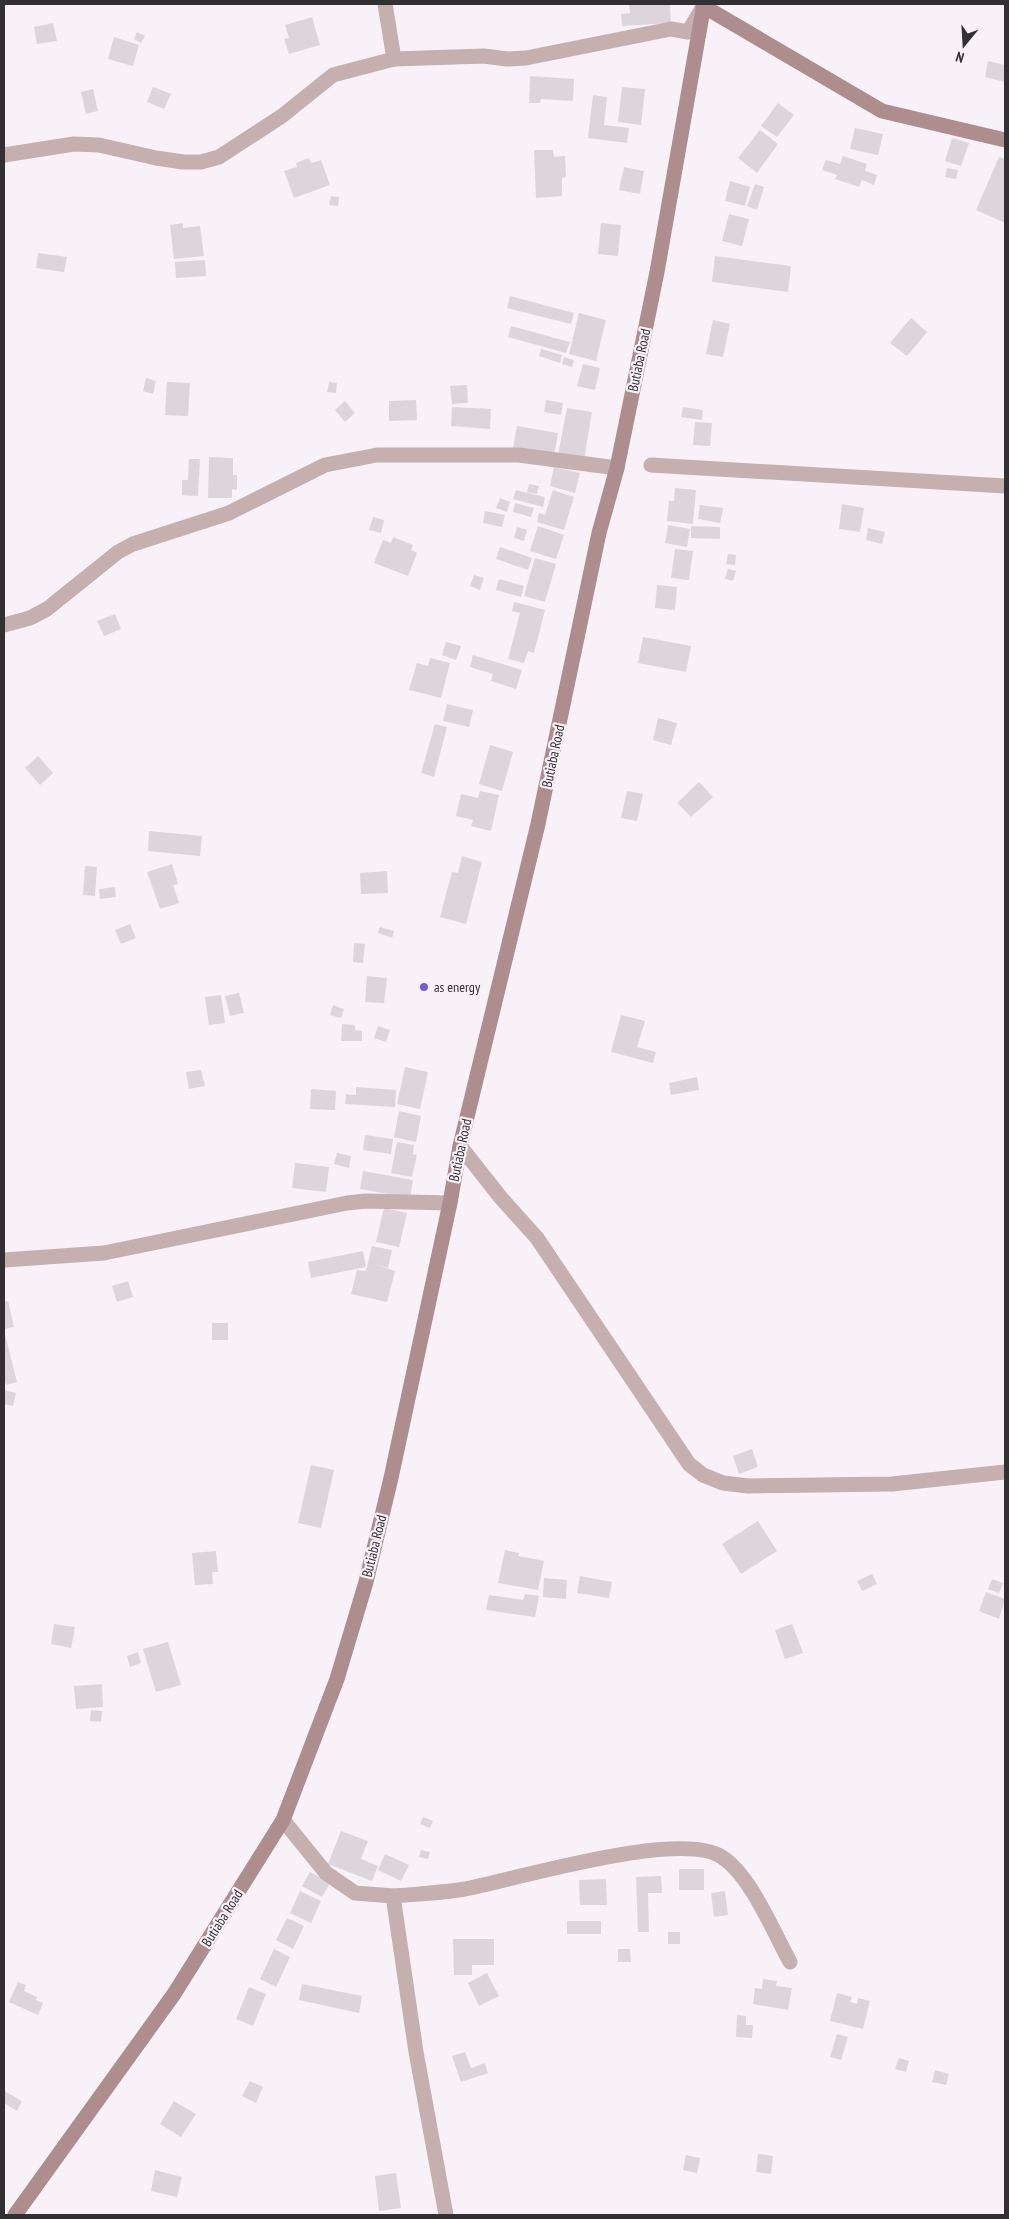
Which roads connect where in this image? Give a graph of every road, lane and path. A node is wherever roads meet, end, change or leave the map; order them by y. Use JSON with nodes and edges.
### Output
{"nodes":[{"id":1,"x":384,"y":4,"type":"edge"},
{"id":2,"x":704,"y":5,"type":"edge"},
{"id":3,"x":394,"y":59,"type":"junction"},
{"id":4,"x":1005,"y":140,"type":"edge"},
{"id":5,"x":4,"y":155,"type":"edge"},
{"id":6,"x":651,"y":465,"type":"dead end"},
{"id":7,"x":617,"y":468,"type":"junction"},
{"id":8,"x":1005,"y":486,"type":"edge"},
{"id":9,"x":4,"y":625,"type":"edge"},
{"id":10,"x":460,"y":1146,"type":"junction"},
{"id":11,"x":450,"y":1203,"type":"junction"},
{"id":12,"x":4,"y":1260,"type":"edge"},
{"id":13,"x":1005,"y":1472,"type":"edge"},
{"id":14,"x":283,"y":1820,"type":"junction"},
{"id":15,"x":393,"y":1896,"type":"junction"},
{"id":16,"x":790,"y":1962,"type":"dead end"},
{"id":17,"x":15,"y":2215,"type":"edge"},
{"id":18,"x":446,"y":2215,"type":"edge"}],
"edges":[{"from":1,"to":3,"type":"street"},
{"from":2,"to":3,"type":"street"},
{"from":2,"to":4,"type":"main road"},
{"from":2,"to":7,"type":"main road","name":"Butiaba Road"},
{"from":3,"to":5,"type":"street"},
{"from":6,"to":8,"type":"street"},
{"from":7,"to":9,"type":"street"},
{"from":7,"to":10,"type":"main road","name":"Butiaba Road"},
{"from":10,"to":11,"type":"main road","name":"Butiaba Road"},
{"from":10,"to":13,"type":"street"},
{"from":11,"to":12,"type":"street"},
{"from":11,"to":14,"type":"main road","name":"Butiaba Road"},
{"from":14,"to":15,"type":"street"},
{"from":14,"to":17,"type":"main road","name":"Butiaba Road"},
{"from":15,"to":16,"type":"street"},
{"from":15,"to":18,"type":"street"}]}
